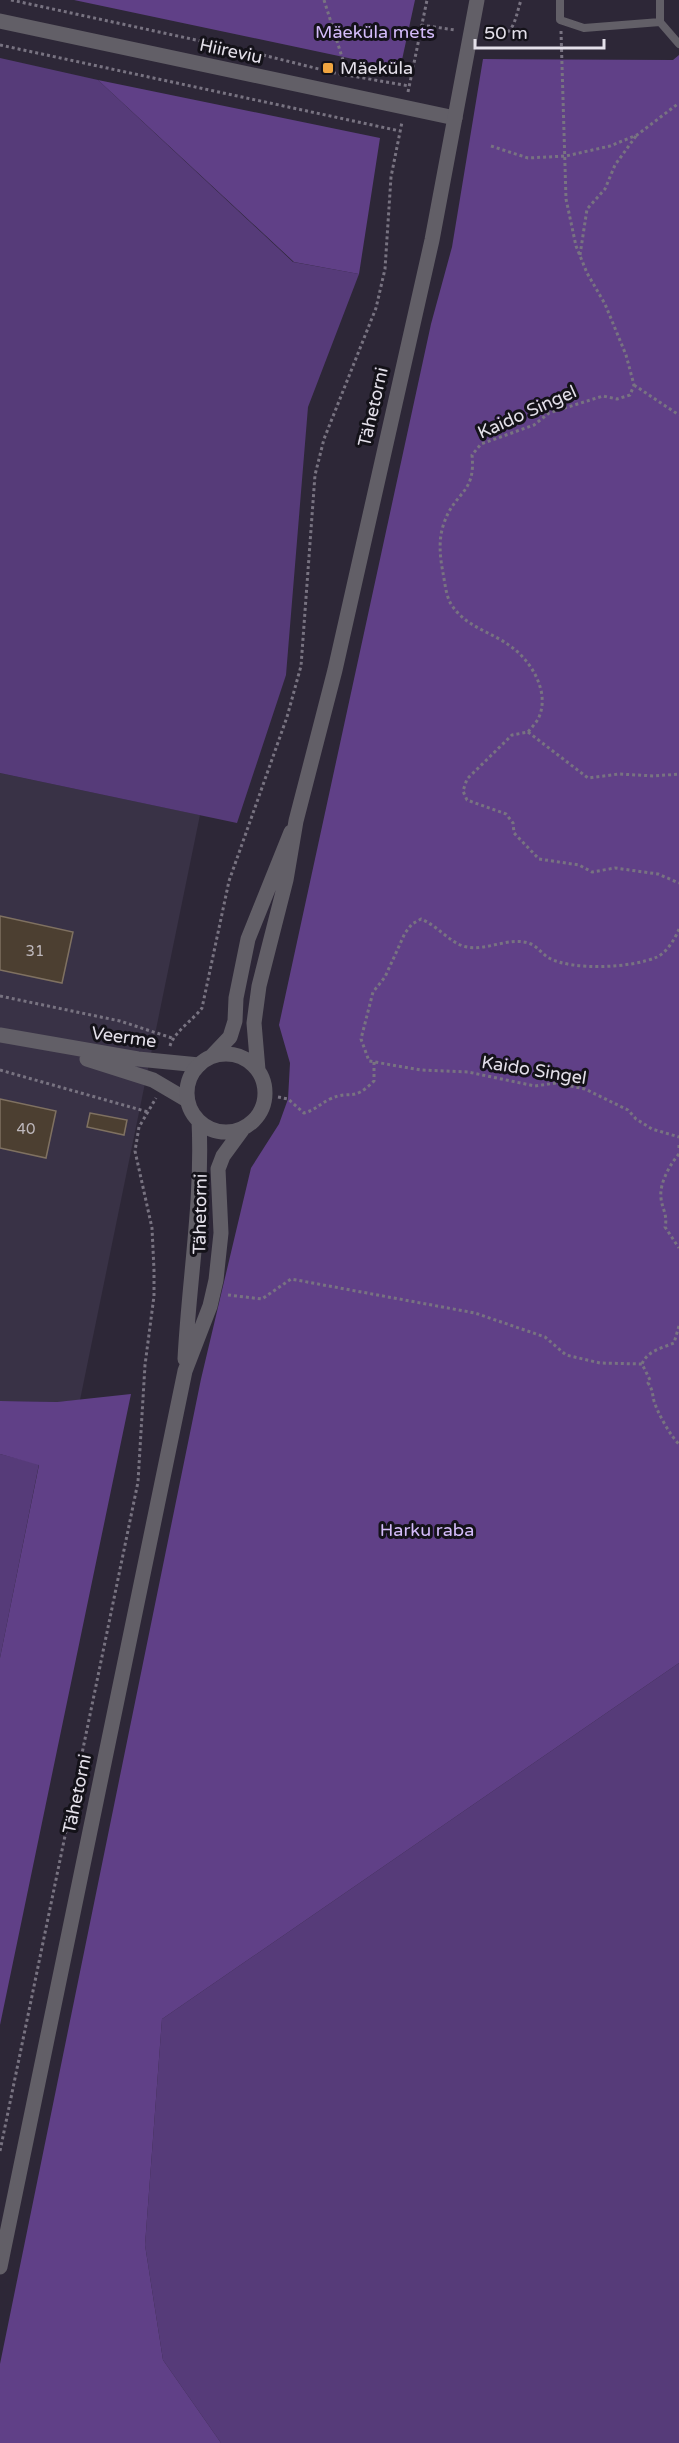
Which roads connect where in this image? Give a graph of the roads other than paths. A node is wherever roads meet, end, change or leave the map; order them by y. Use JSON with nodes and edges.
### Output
{"nodes":[{"id":1,"x":477,"y":0,"type":"edge"},
{"id":2,"x":560,"y":0,"type":"edge"},
{"id":3,"x":660,"y":0,"type":"edge"},
{"id":4,"x":0,"y":21,"type":"edge"},
{"id":5,"x":660,"y":22,"type":"junction"},
{"id":6,"x":679,"y":44,"type":"edge"},
{"id":7,"x":455,"y":118,"type":"junction"},
{"id":8,"x":296,"y":821,"type":"junction"},
{"id":9,"x":0,"y":1035,"type":"edge"},
{"id":10,"x":44,"y":1045,"type":"junction"},
{"id":11,"x":206,"y":1061,"type":"junction"},
{"id":12,"x":258,"y":1070,"type":"junction"},
{"id":13,"x":187,"y":1100,"type":"junction"},
{"id":14,"x":199,"y":1121,"type":"junction"},
{"id":15,"x":242,"y":1130,"type":"junction"},
{"id":16,"x":185,"y":1371,"type":"junction"},
{"id":17,"x":7,"y":2225,"type":"junction"},
{"id":18,"x":0,"y":2244,"type":"edge"},
{"id":19,"x":0,"y":2267,"type":"edge"}],
"edges":[{"from":1,"to":7,"type":"street","name":"Tähetorni"},
{"from":2,"to":5,"type":"lane"},
{"from":3,"to":5,"type":"lane"},
{"from":4,"to":7,"type":"street","name":"Hiireviu"},
{"from":5,"to":6,"type":"lane"},
{"from":7,"to":8,"type":"street","name":"Tähetorni"},
{"from":8,"to":11,"type":"street","name":"Tähetorni"},
{"from":8,"to":12,"type":"street","name":"Tähetorni"},
{"from":9,"to":10,"type":"street","name":"Veerme"},
{"from":10,"to":11,"type":"street","name":"Veerme"},
{"from":10,"to":13,"type":"street","name":"Veerme"},
{"from":11,"to":12,"type":"street"},
{"from":11,"to":13,"type":"street"},
{"from":12,"to":15,"type":"street"},
{"from":13,"to":14,"type":"street"},
{"from":14,"to":15,"type":"street"},
{"from":14,"to":16,"type":"street","name":"Tähetorni"},
{"from":15,"to":16,"type":"street","name":"Tähetorni"},
{"from":16,"to":17,"type":"street","name":"Tähetorni"},
{"from":17,"to":18,"type":"street","name":"Tähetorni"},
{"from":17,"to":19,"type":"street","name":"Tähetorni"}]}
